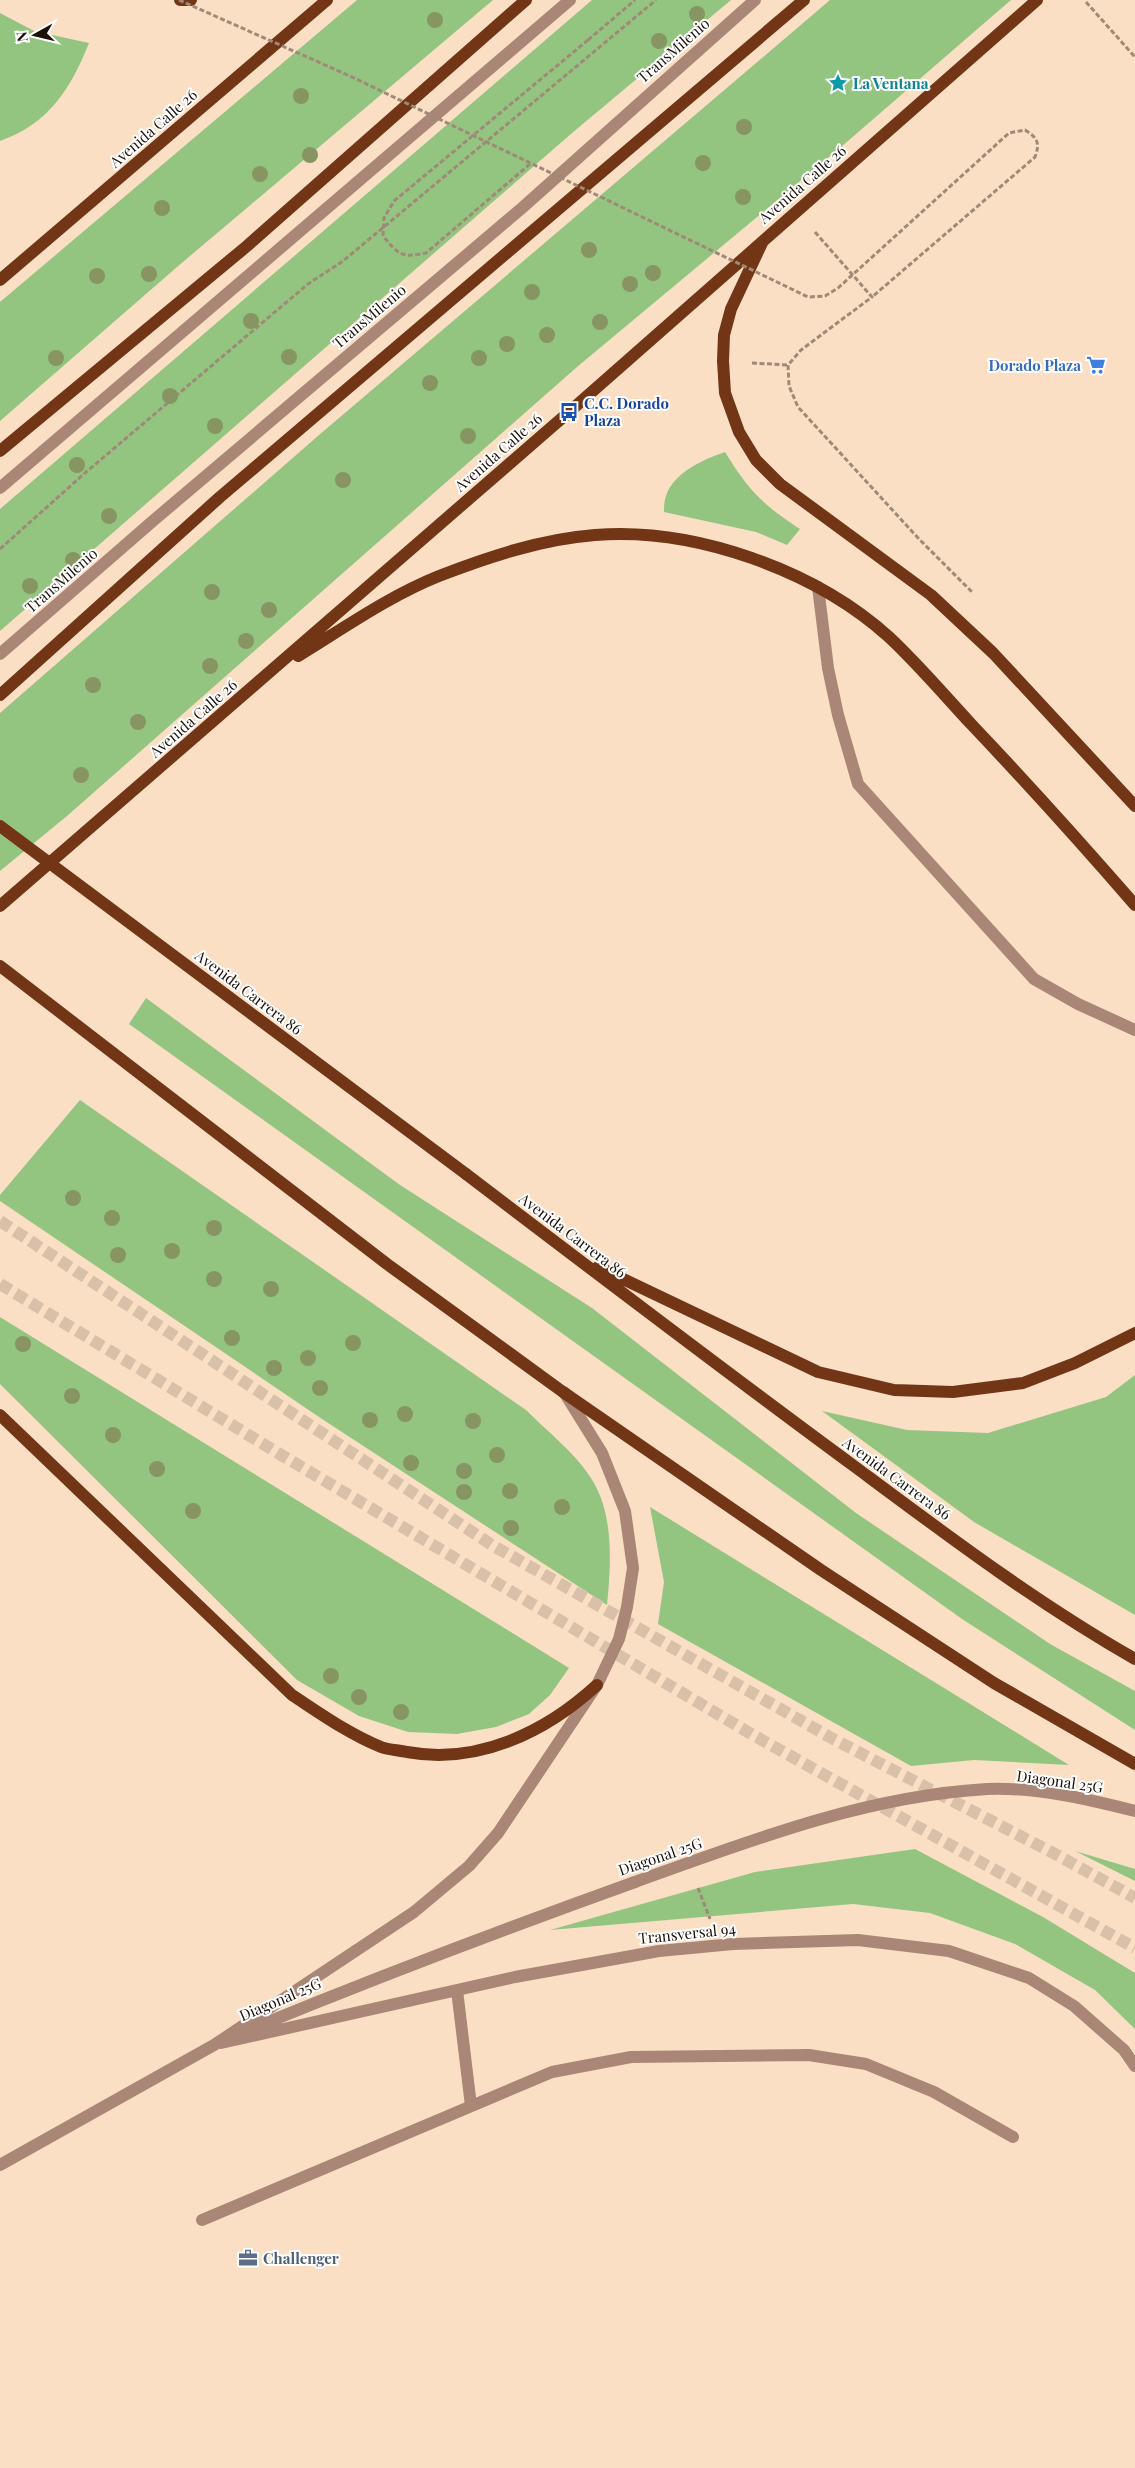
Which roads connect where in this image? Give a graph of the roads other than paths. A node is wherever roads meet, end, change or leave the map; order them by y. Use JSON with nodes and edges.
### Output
{"nodes":[{"id":1,"x":179,"y":0,"type":"edge"},
{"id":2,"x":191,"y":0,"type":"edge"},
{"id":3,"x":327,"y":0,"type":"edge"},
{"id":4,"x":526,"y":0,"type":"edge"},
{"id":5,"x":570,"y":0,"type":"edge"},
{"id":6,"x":755,"y":0,"type":"edge"},
{"id":7,"x":804,"y":0,"type":"edge"},
{"id":8,"x":1037,"y":0,"type":"edge"},
{"id":9,"x":764,"y":238,"type":"junction"},
{"id":10,"x":0,"y":280,"type":"edge"},
{"id":11,"x":0,"y":451,"type":"edge"},
{"id":12,"x":0,"y":488,"type":"edge"},
{"id":13,"x":818,"y":587,"type":"junction"},
{"id":14,"x":0,"y":654,"type":"edge"},
{"id":15,"x":270,"y":672,"type":"junction"},
{"id":16,"x":0,"y":695,"type":"edge"},
{"id":17,"x":1135,"y":806,"type":"edge"},
{"id":18,"x":0,"y":826,"type":"edge"},
{"id":19,"x":2,"y":905,"type":"edge"},
{"id":20,"x":1135,"y":905,"type":"edge"},
{"id":21,"x":0,"y":966,"type":"edge"},
{"id":22,"x":1135,"y":1030,"type":"edge"},
{"id":23,"x":571,"y":1254,"type":"junction"},
{"id":24,"x":1135,"y":1333,"type":"edge"},
{"id":25,"x":564,"y":1392,"type":"junction"},
{"id":26,"x":0,"y":1414,"type":"edge"},
{"id":27,"x":1135,"y":1659,"type":"edge"},
{"id":28,"x":597,"y":1685,"type":"junction"},
{"id":29,"x":1135,"y":1764,"type":"edge"},
{"id":30,"x":1135,"y":1811,"type":"edge"},
{"id":31,"x":456,"y":1990,"type":"junction"},
{"id":32,"x":214,"y":2044,"type":"junction"},
{"id":33,"x":1135,"y":2066,"type":"edge"},
{"id":34,"x":471,"y":2106,"type":"junction"},
{"id":35,"x":1013,"y":2138,"type":"dead end"},
{"id":36,"x":0,"y":2165,"type":"edge"},
{"id":37,"x":202,"y":2220,"type":"dead end"}],
"edges":[{"from":1,"to":2,"type":"main road"},
{"from":3,"to":10,"type":"main road","name":"Avenida Calle 26"},
{"from":4,"to":11,"type":"main road"},
{"from":5,"to":12,"type":"street"},
{"from":6,"to":14,"type":"street","name":"TransMilenio"},
{"from":7,"to":16,"type":"main road"},
{"from":8,"to":9,"type":"main road","name":"Avenida Calle 26"},
{"from":9,"to":15,"type":"main road","name":"Avenida Calle 26"},
{"from":9,"to":17,"type":"main road"},
{"from":13,"to":15,"type":"main road"},
{"from":13,"to":20,"type":"main road"},
{"from":13,"to":22,"type":"street"},
{"from":15,"to":19,"type":"main road","name":"Avenida Calle 26"},
{"from":18,"to":23,"type":"main road","name":"Avenida Carrera 86","bridge":true},
{"from":21,"to":25,"type":"main road"},
{"from":23,"to":24,"type":"main road"},
{"from":23,"to":27,"type":"main road","name":"Avenida Carrera 86"},
{"from":25,"to":28,"type":"street","name":"Diagonal 25G"},
{"from":25,"to":29,"type":"main road"},
{"from":26,"to":28,"type":"main road"},
{"from":28,"to":32,"type":"street","name":"Diagonal 25G"},
{"from":30,"to":32,"type":"street","name":"Diagonal 25G"},
{"from":31,"to":32,"type":"street","name":"Transversal 94"},
{"from":31,"to":33,"type":"street","name":"Transversal 94"},
{"from":31,"to":34,"type":"street"},
{"from":32,"to":36,"type":"street","name":"Diagonal 25G"},
{"from":34,"to":35,"type":"street"},
{"from":34,"to":37,"type":"street"}]}
